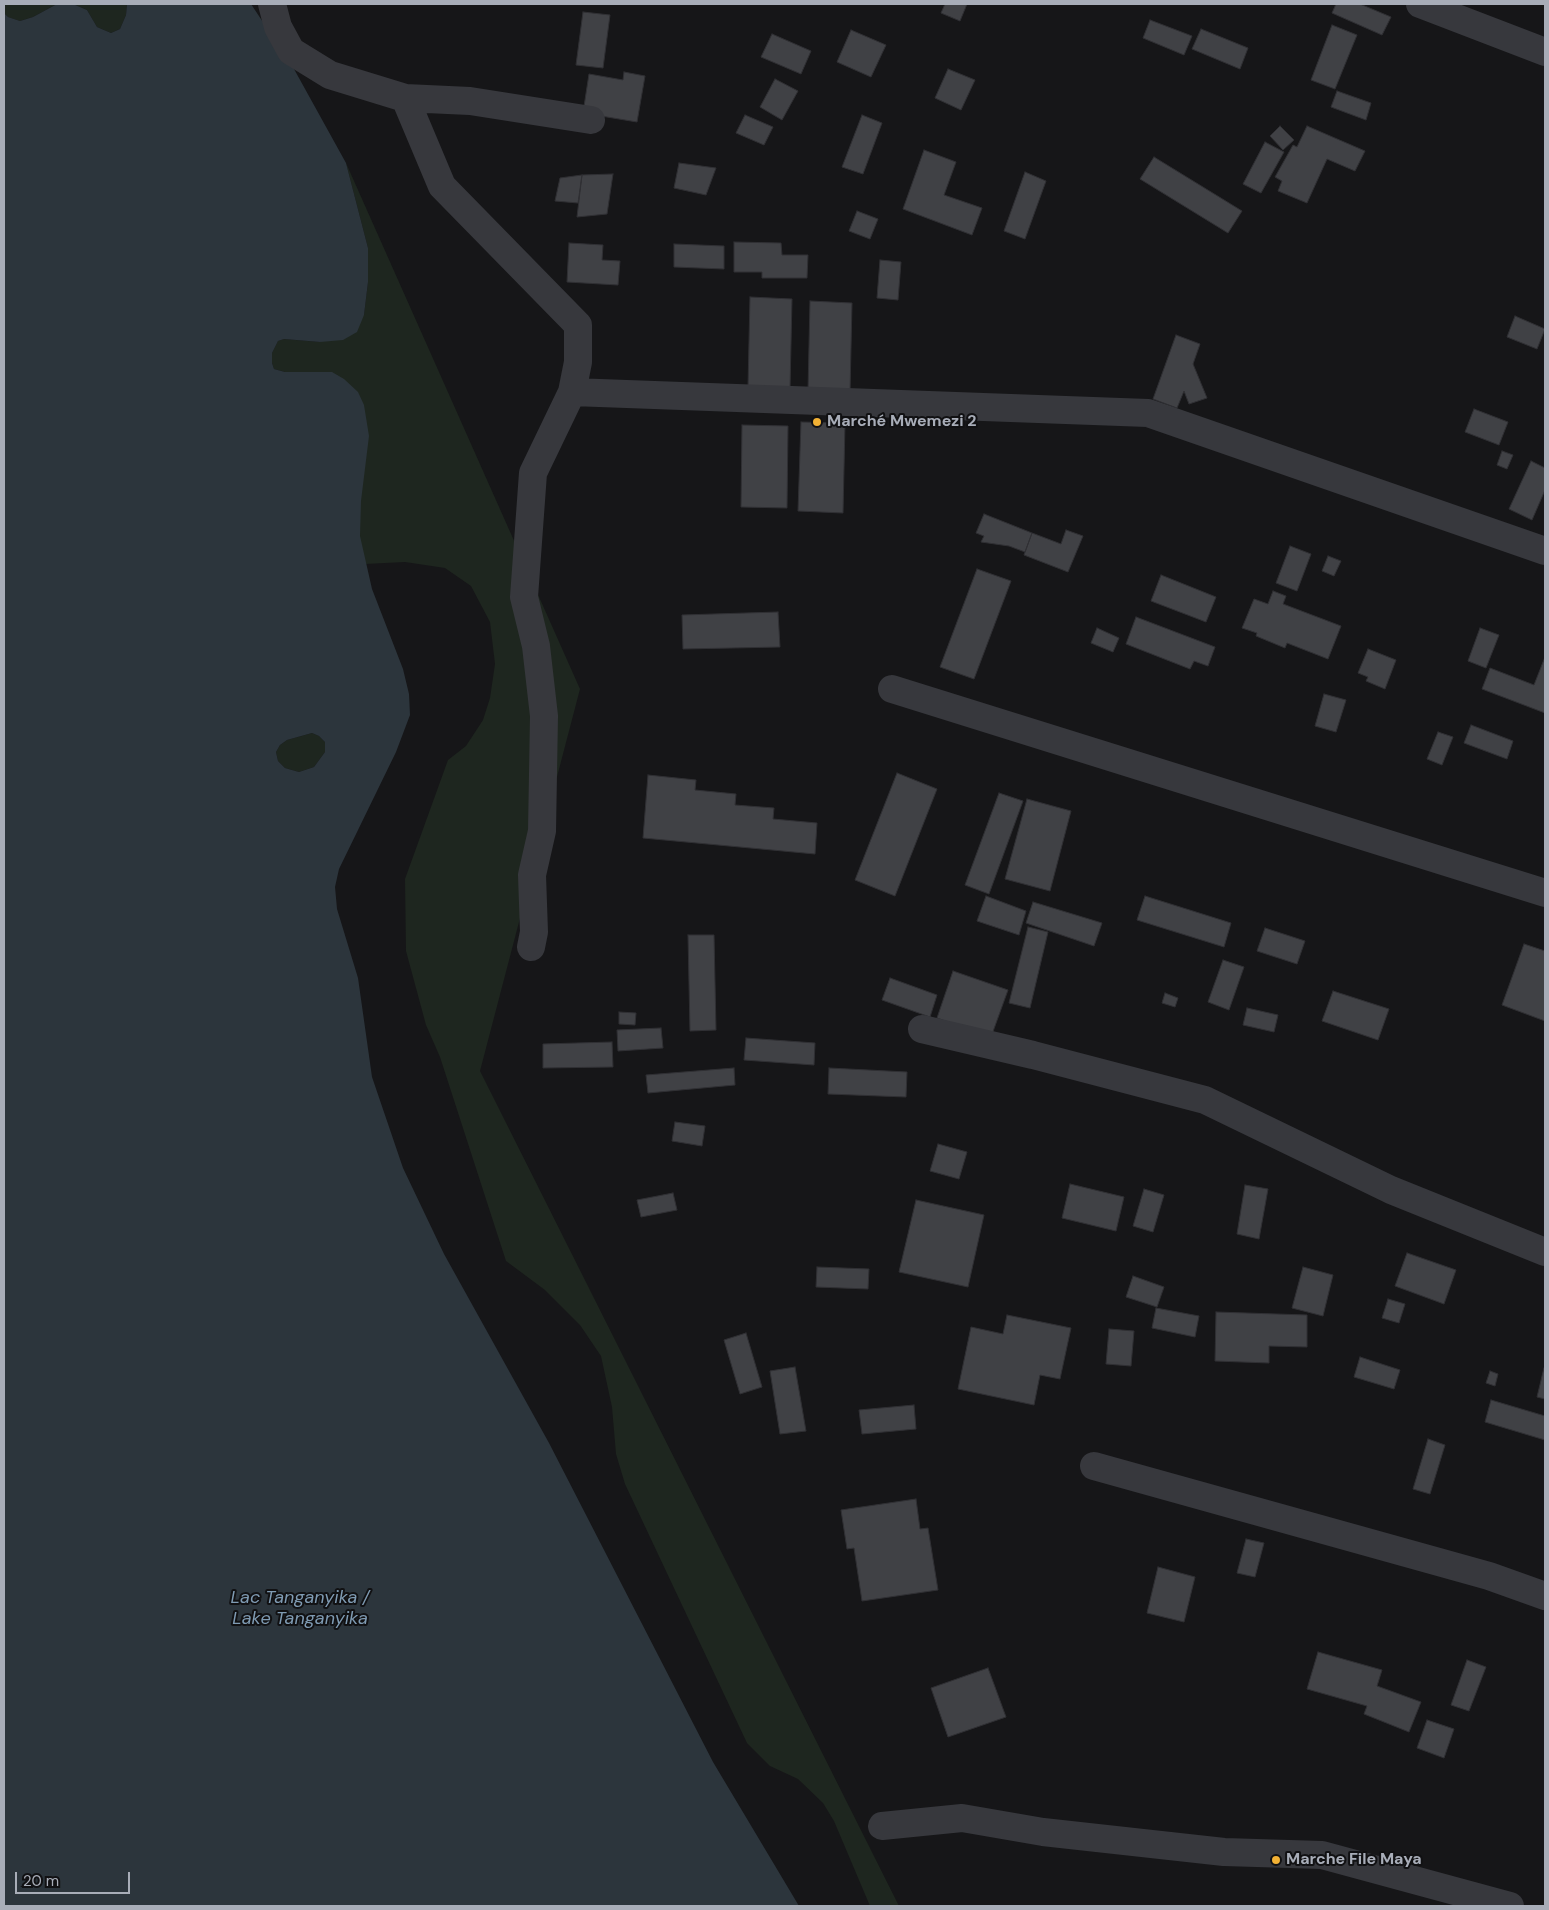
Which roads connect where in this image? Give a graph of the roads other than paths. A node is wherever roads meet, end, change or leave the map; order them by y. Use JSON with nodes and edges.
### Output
{"nodes":[{"id":1,"x":272,"y":4,"type":"edge"},
{"id":2,"x":1420,"y":4,"type":"edge"},
{"id":3,"x":1545,"y":52,"type":"edge"},
{"id":4,"x":405,"y":98,"type":"junction"},
{"id":5,"x":591,"y":120,"type":"dead end"},
{"id":6,"x":572,"y":392,"type":"junction"},
{"id":7,"x":1545,"y":551,"type":"edge"},
{"id":8,"x":892,"y":688,"type":"dead end"},
{"id":9,"x":1545,"y":893,"type":"edge"},
{"id":10,"x":531,"y":947,"type":"dead end"},
{"id":11,"x":922,"y":1029,"type":"dead end"},
{"id":12,"x":1545,"y":1252,"type":"edge"},
{"id":13,"x":1094,"y":1466,"type":"dead end"},
{"id":14,"x":1545,"y":1596,"type":"edge"},
{"id":15,"x":882,"y":1826,"type":"dead end"},
{"id":16,"x":1510,"y":1906,"type":"edge"}],
"edges":[{"from":1,"to":4,"type":"street"},
{"from":2,"to":3,"type":"street"},
{"from":4,"to":5,"type":"street"},
{"from":4,"to":6,"type":"street"},
{"from":6,"to":7,"type":"street"},
{"from":6,"to":10,"type":"street"},
{"from":8,"to":9,"type":"street"},
{"from":11,"to":12,"type":"street"},
{"from":13,"to":14,"type":"street"},
{"from":15,"to":16,"type":"street"}]}
